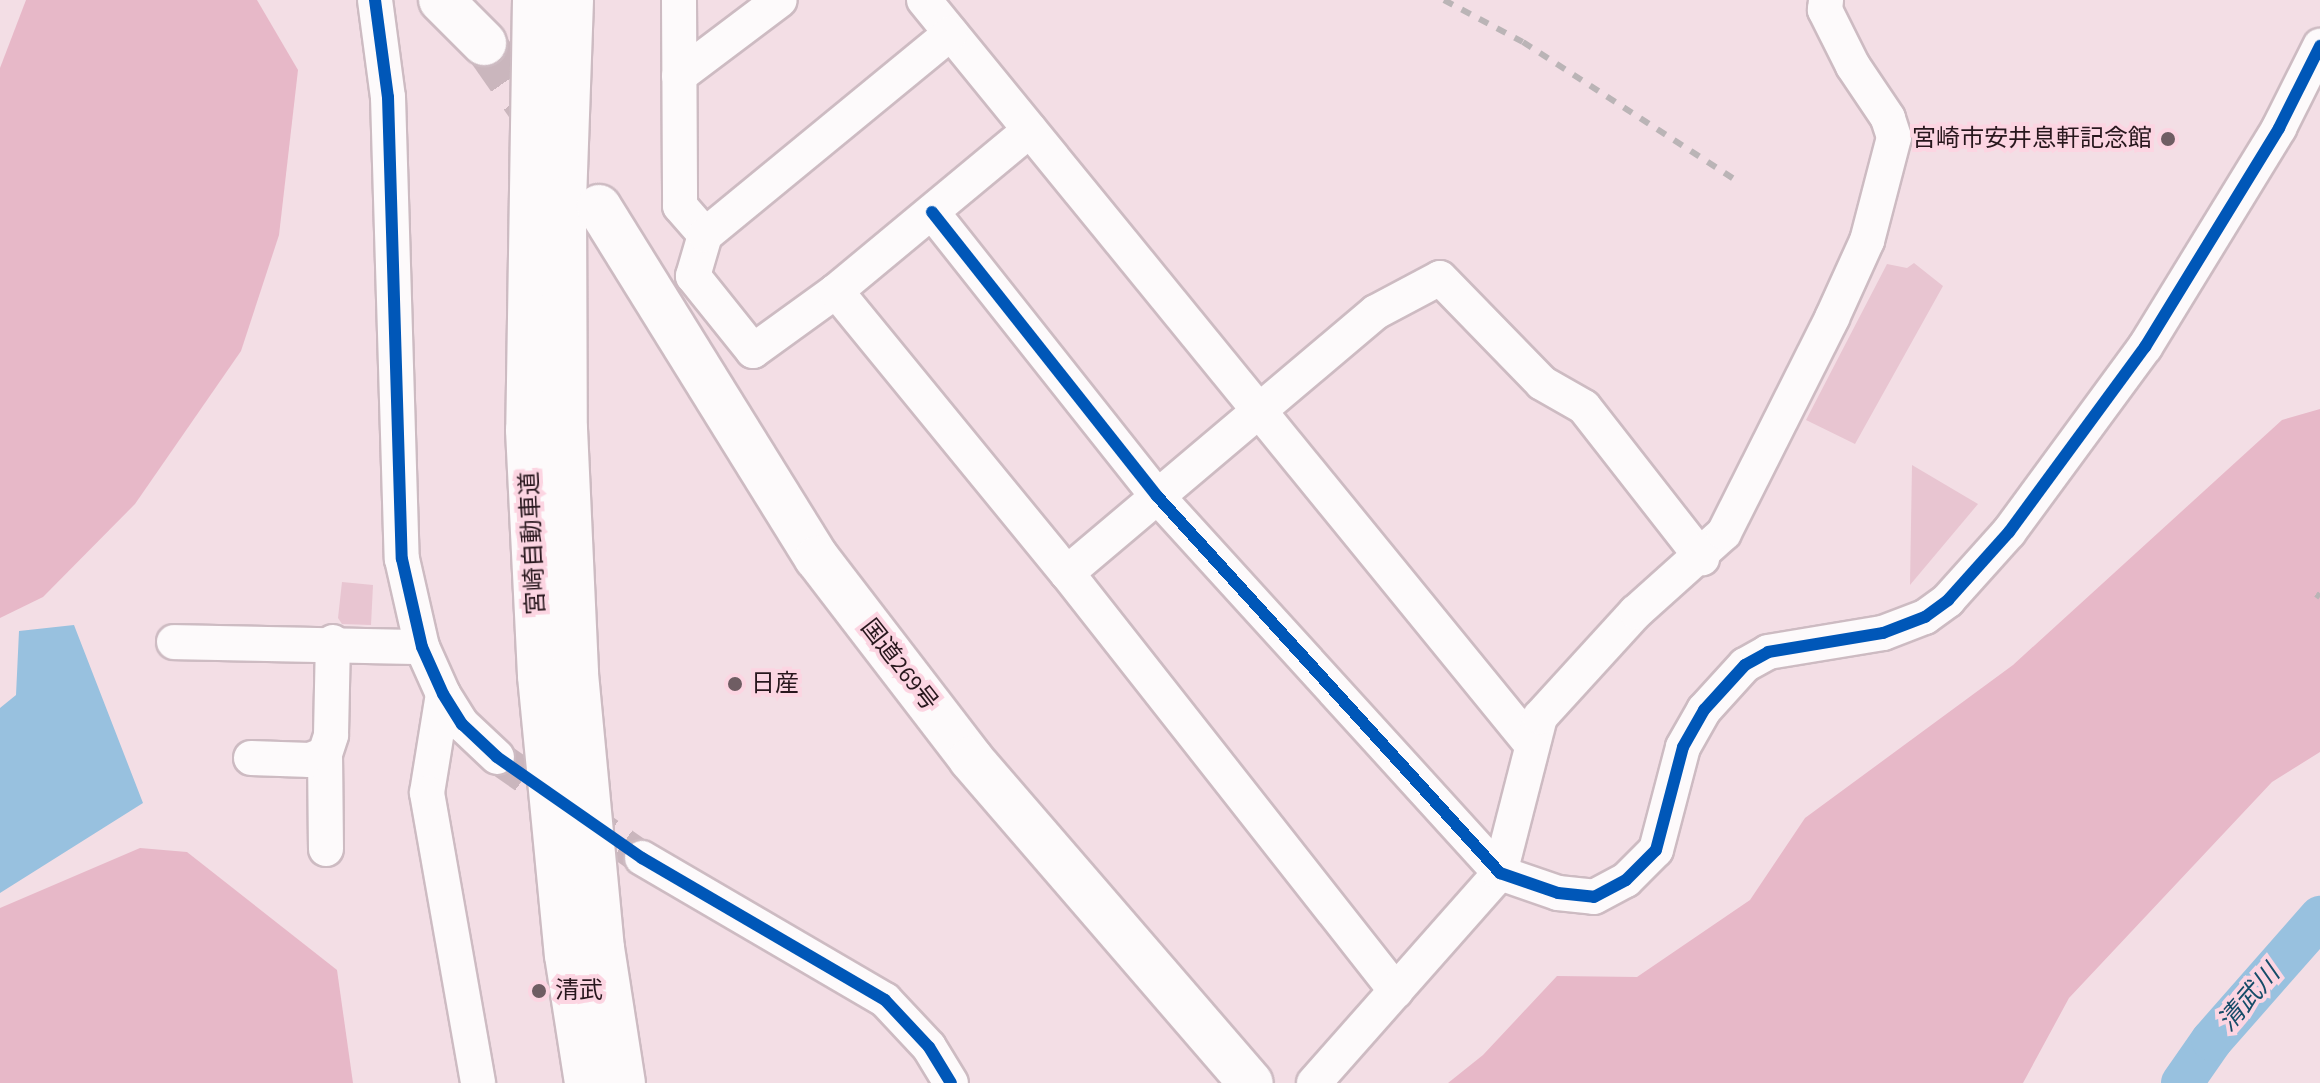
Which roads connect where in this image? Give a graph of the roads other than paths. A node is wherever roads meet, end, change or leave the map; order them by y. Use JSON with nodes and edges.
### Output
{"nodes":[{"id":1,"x":375,"y":0,"type":"edge"},
{"id":2,"x":441,"y":0,"type":"edge"},
{"id":3,"x":535,"y":0,"type":"edge"},
{"id":4,"x":571,"y":0,"type":"edge"},
{"id":5,"x":679,"y":0,"type":"edge"},
{"id":6,"x":780,"y":0,"type":"edge"},
{"id":7,"x":924,"y":0,"type":"edge"},
{"id":8,"x":1826,"y":0,"type":"edge"},
{"id":9,"x":951,"y":33,"type":"junction"},
{"id":10,"x":484,"y":43,"type":"tunnel mouth"},
{"id":11,"x":2320,"y":46,"type":"edge"},
{"id":12,"x":679,"y":76,"type":"junction"},
{"id":13,"x":1030,"y":130,"type":"junction"},
{"id":14,"x":599,"y":207,"type":"dead end"},
{"id":15,"x":932,"y":212,"type":"junction"},
{"id":16,"x":705,"y":235,"type":"junction"},
{"id":17,"x":836,"y":291,"type":"junction"},
{"id":18,"x":1260,"y":409,"type":"junction"},
{"id":19,"x":1157,"y":496,"type":"junction"},
{"id":20,"x":1702,"y":558,"type":"junction"},
{"id":21,"x":1067,"y":573,"type":"junction"},
{"id":22,"x":174,"y":642,"type":"dead end"},
{"id":23,"x":333,"y":642,"type":"junction"},
{"id":24,"x":422,"y":647,"type":"junction"},
{"id":25,"x":443,"y":694,"type":"junction"},
{"id":26,"x":1531,"y":744,"type":"junction"},
{"id":27,"x":325,"y":754,"type":"junction"},
{"id":28,"x":497,"y":757,"type":"tunnel mouth"},
{"id":29,"x":251,"y":758,"type":"dead end"},
{"id":30,"x":326,"y":849,"type":"dead end"},
{"id":31,"x":642,"y":858,"type":"tunnel mouth"},
{"id":32,"x":1500,"y":873,"type":"junction"},
{"id":33,"x":1396,"y":991,"type":"junction"},
{"id":34,"x":478,"y":1083,"type":"edge"},
{"id":35,"x":587,"y":1083,"type":"edge"},
{"id":36,"x":623,"y":1083,"type":"edge"},
{"id":37,"x":951,"y":1083,"type":"edge"},
{"id":38,"x":1251,"y":1083,"type":"edge"},
{"id":39,"x":1314,"y":1083,"type":"edge"}],
"edges":[{"from":1,"to":24,"type":"street"},
{"from":2,"to":10,"type":"highway"},
{"from":3,"to":35,"type":"highway","name":"宮崎自動車道"},
{"from":4,"to":36,"type":"highway","name":"宮崎自動車道"},
{"from":5,"to":12,"type":"street"},
{"from":6,"to":12,"type":"street"},
{"from":7,"to":9,"type":"street"},
{"from":8,"to":20,"type":"street"},
{"from":9,"to":13,"type":"street"},
{"from":9,"to":16,"type":"street"},
{"from":11,"to":32,"type":"street"},
{"from":12,"to":16,"type":"street"},
{"from":13,"to":15,"type":"street"},
{"from":13,"to":18,"type":"street"},
{"from":14,"to":38,"type":"highway","name":"国道269号"},
{"from":15,"to":17,"type":"street"},
{"from":15,"to":19,"type":"street"},
{"from":16,"to":17,"type":"street"},
{"from":17,"to":21,"type":"street"},
{"from":18,"to":19,"type":"street"},
{"from":18,"to":20,"type":"street"},
{"from":18,"to":26,"type":"street"},
{"from":19,"to":21,"type":"street"},
{"from":19,"to":32,"type":"street"},
{"from":20,"to":26,"type":"street"},
{"from":21,"to":33,"type":"street"},
{"from":22,"to":23,"type":"street"},
{"from":23,"to":24,"type":"street"},
{"from":23,"to":27,"type":"street"},
{"from":24,"to":25,"type":"street"},
{"from":25,"to":28,"type":"street"},
{"from":25,"to":34,"type":"street"},
{"from":26,"to":32,"type":"street"},
{"from":27,"to":29,"type":"street"},
{"from":27,"to":30,"type":"street"},
{"from":31,"to":37,"type":"street"},
{"from":32,"to":33,"type":"street"},
{"from":33,"to":39,"type":"street"}]}
